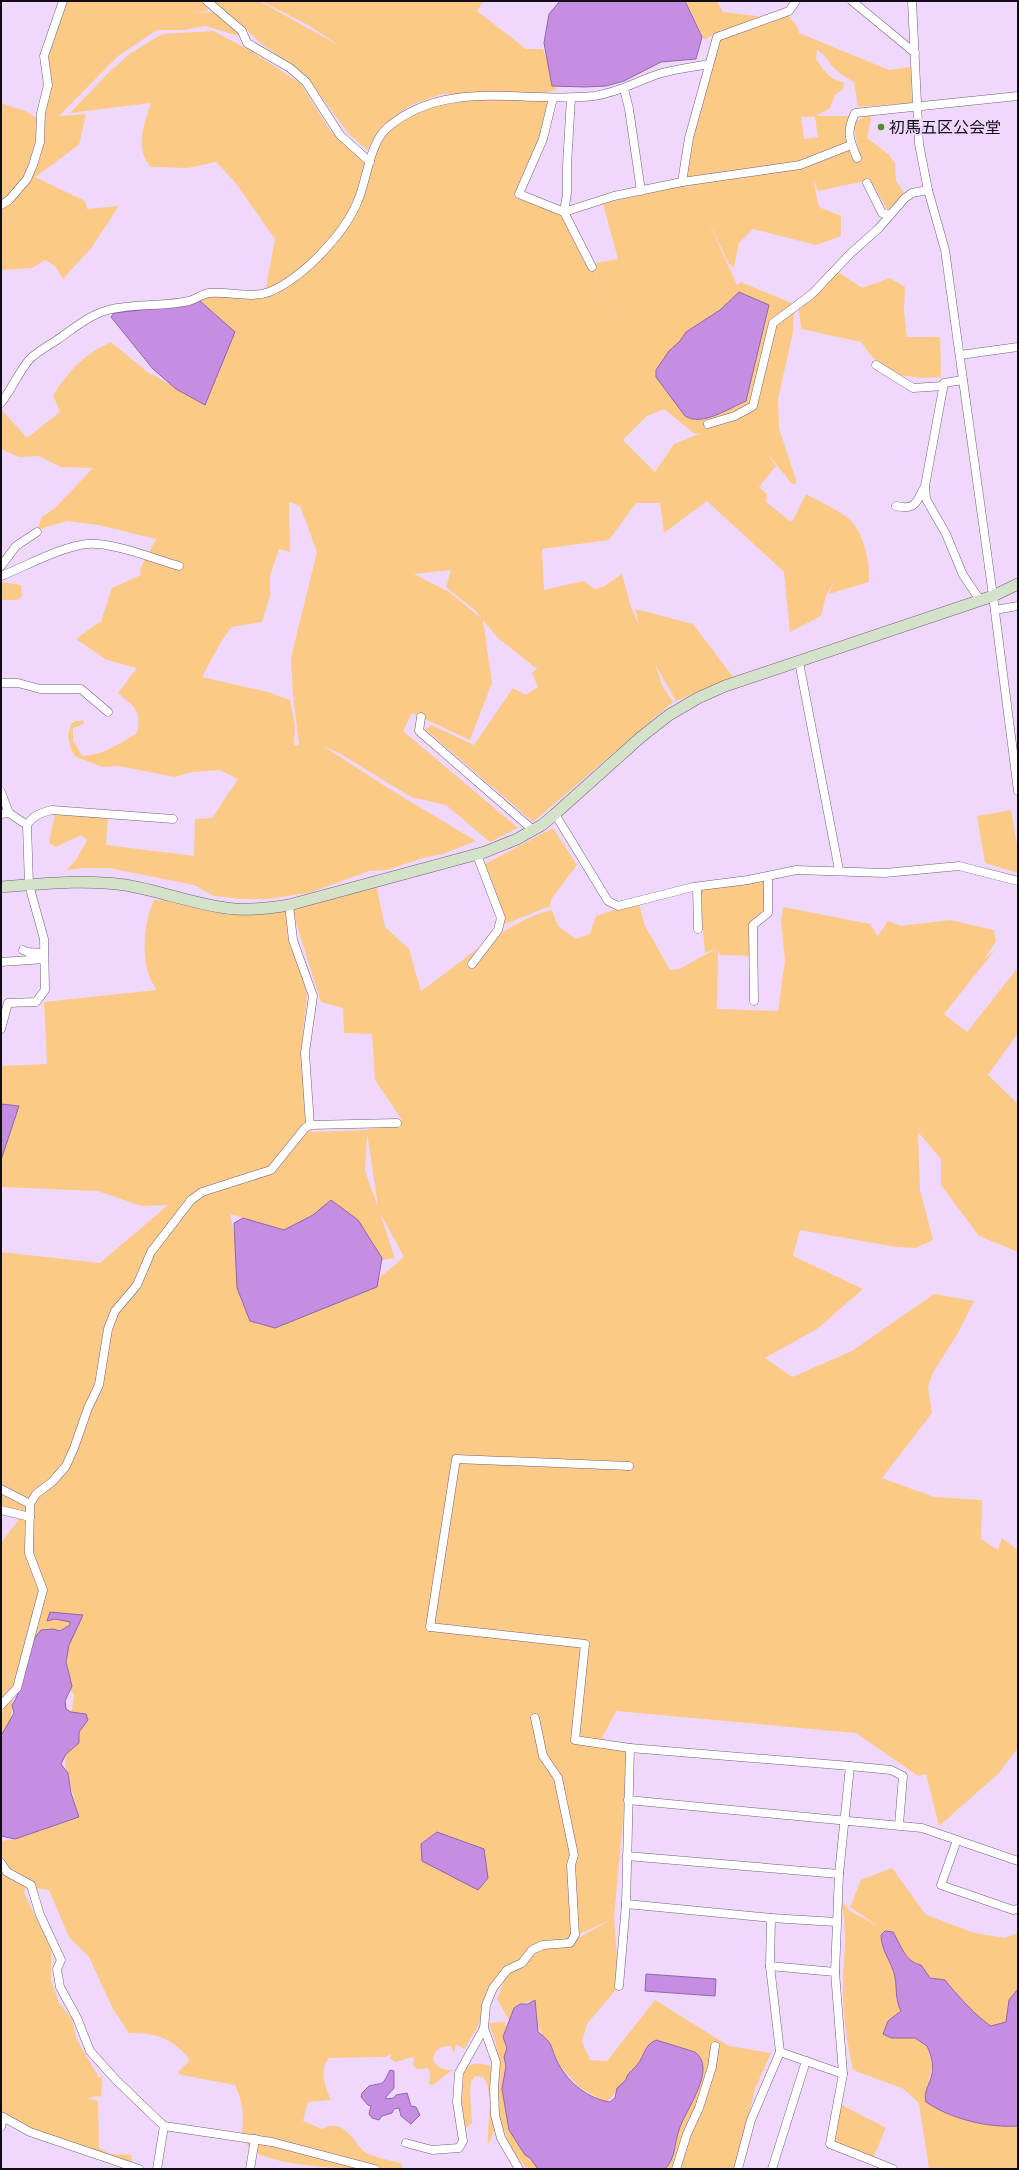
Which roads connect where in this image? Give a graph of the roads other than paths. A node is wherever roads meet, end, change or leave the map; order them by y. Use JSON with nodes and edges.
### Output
{"nodes":[{"id":1,"x":63,"y":1,"type":"edge"},
{"id":2,"x":207,"y":1,"type":"edge"},
{"id":3,"x":796,"y":1,"type":"edge"},
{"id":4,"x":852,"y":1,"type":"edge"},
{"id":5,"x":912,"y":1,"type":"edge"},
{"id":6,"x":914,"y":53,"type":"junction"},
{"id":7,"x":708,"y":64,"type":"junction"},
{"id":8,"x":624,"y":89,"type":"junction"},
{"id":9,"x":1018,"y":96,"type":"edge"},
{"id":10,"x":553,"y":98,"type":"junction"},
{"id":11,"x":571,"y":98,"type":"junction"},
{"id":12,"x":918,"y":106,"type":"junction"},
{"id":13,"x":851,"y":145,"type":"junction"},
{"id":14,"x":857,"y":158,"type":"dead end"},
{"id":15,"x":370,"y":162,"type":"junction"},
{"id":16,"x":682,"y":182,"type":"junction"},
{"id":17,"x":867,"y":183,"type":"dead end"},
{"id":18,"x":928,"y":190,"type":"junction"},
{"id":19,"x":641,"y":191,"type":"junction"},
{"id":20,"x":1,"y":205,"type":"edge"},
{"id":21,"x":564,"y":212,"type":"junction"},
{"id":22,"x":890,"y":215,"type":"junction"},
{"id":23,"x":592,"y":267,"type":"dead end"},
{"id":24,"x":1018,"y":347,"type":"edge"},
{"id":25,"x":960,"y":355,"type":"junction"},
{"id":26,"x":876,"y":365,"type":"dead end"},
{"id":27,"x":963,"y":380,"type":"junction"},
{"id":28,"x":943,"y":386,"type":"junction"},
{"id":29,"x":1,"y":403,"type":"edge"},
{"id":30,"x":708,"y":424,"type":"dead end"},
{"id":31,"x":925,"y":486,"type":"junction"},
{"id":32,"x":896,"y":506,"type":"dead end"},
{"id":33,"x":37,"y":532,"type":"dead end"},
{"id":34,"x":1,"y":566,"type":"edge"},
{"id":35,"x":180,"y":566,"type":"dead end"},
{"id":36,"x":1,"y":576,"type":"edge"},
{"id":37,"x":1018,"y":584,"type":"edge"},
{"id":38,"x":994,"y":596,"type":"junction"},
{"id":39,"x":980,"y":600,"type":"junction"},
{"id":40,"x":1018,"y":606,"type":"edge"},
{"id":41,"x":995,"y":610,"type":"junction"},
{"id":42,"x":799,"y":662,"type":"junction"},
{"id":43,"x":1,"y":683,"type":"edge"},
{"id":44,"x":108,"y":712,"type":"dead end"},
{"id":45,"x":421,"y":717,"type":"dead end"},
{"id":46,"x":1018,"y":791,"type":"edge"},
{"id":47,"x":1,"y":792,"type":"edge"},
{"id":48,"x":5,"y":813,"type":"edge"},
{"id":49,"x":555,"y":814,"type":"junction"},
{"id":50,"x":173,"y":819,"type":"dead end"},
{"id":51,"x":27,"y":825,"type":"junction"},
{"id":52,"x":533,"y":830,"type":"junction"},
{"id":53,"x":477,"y":855,"type":"junction"},
{"id":54,"x":840,"y":870,"type":"junction"},
{"id":55,"x":768,"y":876,"type":"junction"},
{"id":56,"x":1018,"y":881,"type":"edge"},
{"id":57,"x":29,"y":885,"type":"junction"},
{"id":58,"x":1,"y":887,"type":"edge"},
{"id":59,"x":697,"y":887,"type":"junction"},
{"id":60,"x":289,"y":905,"type":"junction"},
{"id":61,"x":698,"y":929,"type":"dead end"},
{"id":62,"x":23,"y":950,"type":"dead end"},
{"id":63,"x":44,"y":956,"type":"junction"},
{"id":64,"x":1,"y":962,"type":"edge"},
{"id":65,"x":472,"y":964,"type":"dead end"},
{"id":66,"x":754,"y":1001,"type":"dead end"},
{"id":67,"x":1,"y":1029,"type":"edge"},
{"id":68,"x":397,"y":1123,"type":"dead end"},
{"id":69,"x":310,"y":1125,"type":"junction"},
{"id":70,"x":629,"y":1466,"type":"dead end"},
{"id":71,"x":1,"y":1489,"type":"edge"},
{"id":72,"x":30,"y":1504,"type":"junction"},
{"id":73,"x":1,"y":1510,"type":"edge"},
{"id":74,"x":30,"y":1517,"type":"junction"},
{"id":75,"x":1,"y":1705,"type":"edge"},
{"id":76,"x":536,"y":1718,"type":"dead end"},
{"id":77,"x":630,"y":1748,"type":"junction"},
{"id":78,"x":850,"y":1766,"type":"junction"},
{"id":79,"x":628,"y":1800,"type":"junction"},
{"id":80,"x":844,"y":1821,"type":"junction"},
{"id":81,"x":899,"y":1825,"type":"junction"},
{"id":82,"x":957,"y":1840,"type":"junction"},
{"id":83,"x":627,"y":1856,"type":"junction"},
{"id":84,"x":1018,"y":1861,"type":"edge"},
{"id":85,"x":1,"y":1863,"type":"edge"},
{"id":86,"x":839,"y":1874,"type":"junction"},
{"id":87,"x":626,"y":1904,"type":"junction"},
{"id":88,"x":1018,"y":1909,"type":"edge"},
{"id":89,"x":771,"y":1918,"type":"junction"},
{"id":90,"x":836,"y":1922,"type":"junction"},
{"id":91,"x":770,"y":1966,"type":"junction"},
{"id":92,"x":835,"y":1972,"type":"junction"},
{"id":93,"x":619,"y":1986,"type":"dead end"},
{"id":94,"x":484,"y":2028,"type":"junction"},
{"id":95,"x":715,"y":2046,"type":"dead end"},
{"id":96,"x":780,"y":2052,"type":"junction"},
{"id":97,"x":806,"y":2061,"type":"junction"},
{"id":98,"x":843,"y":2074,"type":"junction"},
{"id":99,"x":2,"y":2116,"type":"edge"},
{"id":100,"x":164,"y":2126,"type":"junction"},
{"id":101,"x":1,"y":2128,"type":"edge"},
{"id":102,"x":255,"y":2139,"type":"junction"},
{"id":103,"x":406,"y":2143,"type":"dead end"},
{"id":104,"x":139,"y":2169,"type":"edge"},
{"id":105,"x":157,"y":2169,"type":"edge"},
{"id":106,"x":250,"y":2169,"type":"edge"},
{"id":107,"x":375,"y":2169,"type":"edge"},
{"id":108,"x":521,"y":2169,"type":"edge"},
{"id":109,"x":676,"y":2169,"type":"edge"},
{"id":110,"x":738,"y":2169,"type":"edge"},
{"id":111,"x":772,"y":2169,"type":"edge"},
{"id":112,"x":893,"y":2169,"type":"edge"}],
"edges":[{"from":1,"to":20,"type":"street"},
{"from":2,"to":15,"type":"street"},
{"from":3,"to":7,"type":"street"},
{"from":4,"to":6,"type":"street"},
{"from":5,"to":6,"type":"street"},
{"from":6,"to":12,"type":"street"},
{"from":7,"to":8,"type":"street"},
{"from":7,"to":16,"type":"street"},
{"from":8,"to":11,"type":"street"},
{"from":8,"to":19,"type":"street"},
{"from":9,"to":12,"type":"street"},
{"from":10,"to":11,"type":"street"},
{"from":10,"to":15,"type":"street"},
{"from":10,"to":21,"type":"street"},
{"from":11,"to":21,"type":"street"},
{"from":12,"to":13,"type":"street"},
{"from":12,"to":18,"type":"street"},
{"from":13,"to":14,"type":"street"},
{"from":13,"to":16,"type":"street"},
{"from":15,"to":29,"type":"street"},
{"from":16,"to":19,"type":"street"},
{"from":17,"to":22,"type":"street"},
{"from":18,"to":22,"type":"street"},
{"from":18,"to":25,"type":"street"},
{"from":19,"to":21,"type":"street"},
{"from":21,"to":23,"type":"street"},
{"from":22,"to":30,"type":"street"},
{"from":24,"to":25,"type":"street"},
{"from":25,"to":27,"type":"street"},
{"from":26,"to":28,"type":"street"},
{"from":27,"to":28,"type":"street"},
{"from":27,"to":38,"type":"street"},
{"from":28,"to":31,"type":"street"},
{"from":31,"to":32,"type":"street"},
{"from":31,"to":39,"type":"street"},
{"from":33,"to":34,"type":"street"},
{"from":35,"to":36,"type":"street"},
{"from":37,"to":38,"type":"street"},
{"from":38,"to":39,"type":"street"},
{"from":38,"to":41,"type":"street"},
{"from":39,"to":42,"type":"street"},
{"from":40,"to":41,"type":"street"},
{"from":41,"to":46,"type":"street"},
{"from":42,"to":49,"type":"street"},
{"from":42,"to":54,"type":"street"},
{"from":43,"to":44,"type":"street"},
{"from":45,"to":52,"type":"street"},
{"from":47,"to":48,"type":"street"},
{"from":48,"to":51,"type":"street"},
{"from":49,"to":52,"type":"street"},
{"from":49,"to":59,"type":"street"},
{"from":50,"to":51,"type":"street"},
{"from":51,"to":57,"type":"street"},
{"from":52,"to":53,"type":"street"},
{"from":53,"to":60,"type":"street"},
{"from":53,"to":65,"type":"street"},
{"from":54,"to":55,"type":"street"},
{"from":54,"to":56,"type":"street"},
{"from":55,"to":59,"type":"street"},
{"from":55,"to":66,"type":"street"},
{"from":57,"to":58,"type":"street"},
{"from":57,"to":60,"type":"street"},
{"from":57,"to":63,"type":"street"},
{"from":59,"to":61,"type":"street"},
{"from":60,"to":69,"type":"street"},
{"from":62,"to":63,"type":"street"},
{"from":63,"to":64,"type":"street"},
{"from":63,"to":67,"type":"street"},
{"from":68,"to":69,"type":"street"},
{"from":69,"to":72,"type":"street"},
{"from":70,"to":77,"type":"street"},
{"from":71,"to":72,"type":"street"},
{"from":72,"to":74,"type":"street"},
{"from":73,"to":74,"type":"street"},
{"from":74,"to":75,"type":"street"},
{"from":76,"to":94,"type":"street"},
{"from":77,"to":78,"type":"street"},
{"from":77,"to":79,"type":"street"},
{"from":78,"to":80,"type":"street"},
{"from":78,"to":81,"type":"street"},
{"from":79,"to":80,"type":"street"},
{"from":79,"to":83,"type":"street"},
{"from":80,"to":81,"type":"street"},
{"from":80,"to":86,"type":"street"},
{"from":81,"to":82,"type":"street"},
{"from":82,"to":84,"type":"street"},
{"from":82,"to":88,"type":"street"},
{"from":83,"to":86,"type":"street"},
{"from":83,"to":87,"type":"street"},
{"from":85,"to":100,"type":"street"},
{"from":86,"to":90,"type":"street"},
{"from":87,"to":89,"type":"street"},
{"from":87,"to":93,"type":"street"},
{"from":89,"to":90,"type":"street"},
{"from":89,"to":91,"type":"street"},
{"from":90,"to":92,"type":"street"},
{"from":91,"to":92,"type":"street"},
{"from":91,"to":96,"type":"street"},
{"from":92,"to":98,"type":"street"},
{"from":94,"to":103,"type":"street"},
{"from":94,"to":108,"type":"street"},
{"from":95,"to":109,"type":"street"},
{"from":96,"to":97,"type":"street"},
{"from":96,"to":110,"type":"street"},
{"from":97,"to":98,"type":"street"},
{"from":97,"to":111,"type":"street"},
{"from":98,"to":112,"type":"street"},
{"from":99,"to":101,"type":"street"},
{"from":99,"to":104,"type":"street"},
{"from":100,"to":102,"type":"street"},
{"from":100,"to":105,"type":"street"},
{"from":102,"to":106,"type":"street"},
{"from":102,"to":107,"type":"street"}]}
